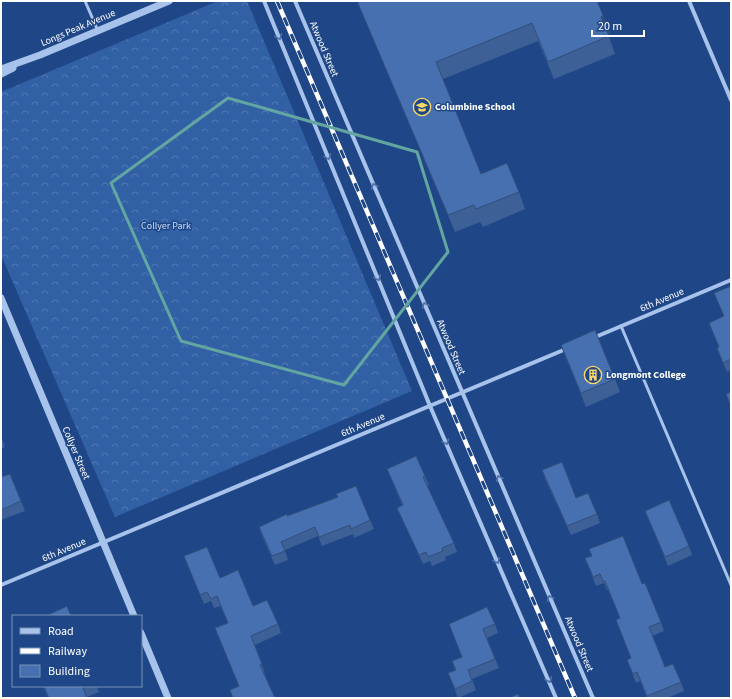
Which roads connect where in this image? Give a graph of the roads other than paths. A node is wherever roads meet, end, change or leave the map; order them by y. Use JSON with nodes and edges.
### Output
{"nodes":[{"id":1,"x":85,"y":1,"type":"edge"},
{"id":2,"x":169,"y":1,"type":"edge"},
{"id":3,"x":264,"y":1,"type":"edge"},
{"id":4,"x":295,"y":1,"type":"edge"},
{"id":5,"x":689,"y":1,"type":"edge"},
{"id":6,"x":98,"y":31,"type":"junction"},
{"id":7,"x":40,"y":55,"type":"junction"},
{"id":8,"x":1,"y":68,"type":"edge"},
{"id":9,"x":1,"y":74,"type":"edge"},
{"id":10,"x":731,"y":100,"type":"edge"},
{"id":11,"x":731,"y":280,"type":"edge"},
{"id":12,"x":1,"y":298,"type":"edge"},
{"id":13,"x":621,"y":326,"type":"junction"},
{"id":14,"x":585,"y":341,"type":"edge"},
{"id":15,"x":571,"y":347,"type":"edge"},
{"id":16,"x":462,"y":393,"type":"junction"},
{"id":17,"x":430,"y":406,"type":"junction"},
{"id":18,"x":102,"y":542,"type":"junction"},
{"id":19,"x":1,"y":585,"type":"edge"},
{"id":20,"x":731,"y":585,"type":"edge"},
{"id":21,"x":134,"y":615,"type":"edge"},
{"id":22,"x":142,"y":635,"type":"edge"},
{"id":23,"x":168,"y":698,"type":"edge"},
{"id":24,"x":556,"y":698,"type":"edge"},
{"id":25,"x":594,"y":698,"type":"edge"}],
"edges":[{"from":1,"to":6,"type":"lane"},
{"from":2,"to":6,"type":"street","name":"Longs Peak Avenue"},
{"from":3,"to":17,"type":"street","one_way":true},
{"from":16,"to":4,"type":"street","name":"Atwood Street","one_way":true},
{"from":5,"to":10,"type":"street"},
{"from":6,"to":7,"type":"street","name":"Longs Peak Avenue"},
{"from":7,"to":8,"type":"street","name":"Longs Peak Avenue"},
{"from":7,"to":9,"type":"street","name":"Longs Peak Avenue"},
{"from":11,"to":13,"type":"street","name":"6th Avenue"},
{"from":12,"to":18,"type":"street","name":"Collyer Street"},
{"from":13,"to":14,"type":"street","name":"6th Avenue"},
{"from":13,"to":20,"type":"lane"},
{"from":15,"to":16,"type":"street","name":"6th Avenue"},
{"from":16,"to":17,"type":"street","name":"6th Avenue"},
{"from":25,"to":16,"type":"street","name":"Atwood Street","one_way":true},
{"from":17,"to":18,"type":"street","name":"6th Avenue"},
{"from":17,"to":24,"type":"street","one_way":true},
{"from":18,"to":19,"type":"street","name":"6th Avenue"},
{"from":18,"to":21,"type":"street","name":"Collyer Street"},
{"from":22,"to":23,"type":"street"}]}
